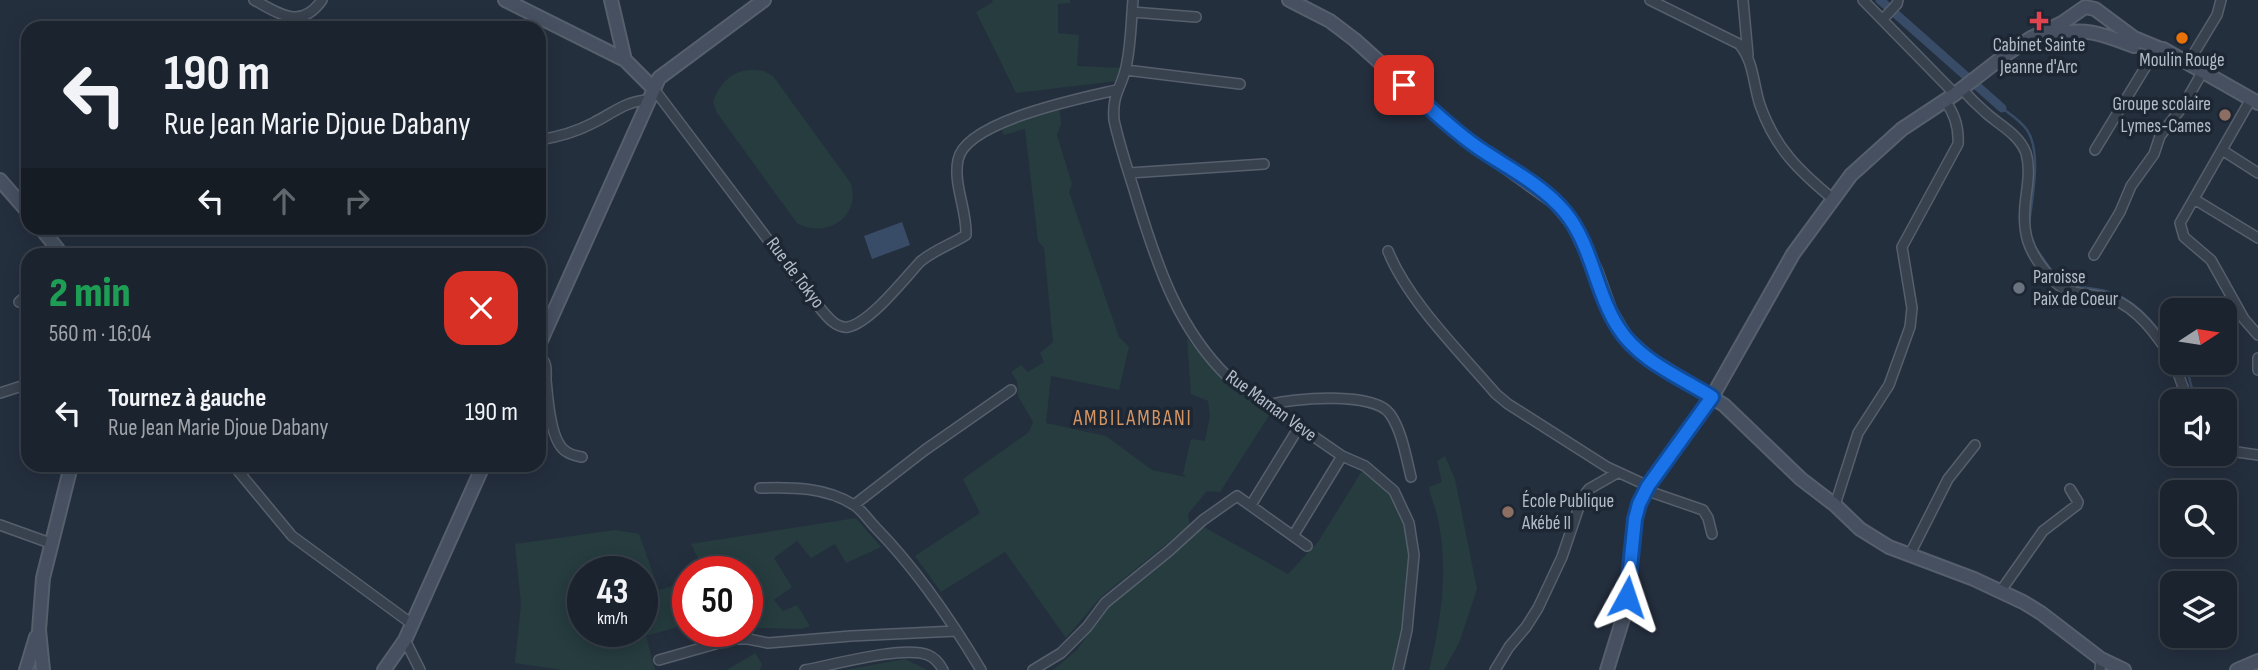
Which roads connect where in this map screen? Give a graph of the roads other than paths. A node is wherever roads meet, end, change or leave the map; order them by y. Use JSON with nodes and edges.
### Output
{"nodes":[{"id":1,"x":254,"y":0,"type":"edge"},
{"id":2,"x":322,"y":0,"type":"edge"},
{"id":3,"x":505,"y":0,"type":"edge"},
{"id":4,"x":611,"y":0,"type":"edge"},
{"id":5,"x":764,"y":0,"type":"edge"},
{"id":6,"x":1133,"y":0,"type":"edge"},
{"id":7,"x":1289,"y":0,"type":"edge"},
{"id":8,"x":1650,"y":0,"type":"edge"},
{"id":9,"x":1743,"y":0,"type":"edge"},
{"id":10,"x":1863,"y":0,"type":"edge"},
{"id":11,"x":2072,"y":0,"type":"edge"},
{"id":12,"x":2221,"y":0,"type":"edge"},
{"id":13,"x":2091,"y":2,"type":"edge"},
{"id":14,"x":1891,"y":10,"type":"edge"},
{"id":15,"x":1132,"y":12,"type":"junction"},
{"id":16,"x":1196,"y":17,"type":"dead end"},
{"id":17,"x":2054,"y":30,"type":"junction"},
{"id":18,"x":2134,"y":46,"type":"junction"},
{"id":19,"x":2154,"y":53,"type":"junction"},
{"id":20,"x":1748,"y":55,"type":"junction"},
{"id":21,"x":625,"y":60,"type":"junction"},
{"id":22,"x":2188,"y":63,"type":"junction"},
{"id":23,"x":1126,"y":70,"type":"junction"},
{"id":24,"x":2203,"y":71,"type":"junction"},
{"id":25,"x":1240,"y":84,"type":"dead end"},
{"id":26,"x":1961,"y":89,"type":"junction"},
{"id":27,"x":1116,"y":90,"type":"junction"},
{"id":28,"x":652,"y":94,"type":"junction"},
{"id":29,"x":2254,"y":101,"type":"edge"},
{"id":30,"x":546,"y":139,"type":"edge"},
{"id":31,"x":2095,"y":150,"type":"dead end"},
{"id":32,"x":2222,"y":150,"type":"junction"},
{"id":33,"x":1264,"y":164,"type":"dead end"},
{"id":34,"x":1129,"y":173,"type":"junction"},
{"id":35,"x":2258,"y":173,"type":"edge"},
{"id":36,"x":0,"y":180,"type":"edge"},
{"id":37,"x":1833,"y":199,"type":"junction"},
{"id":38,"x":2194,"y":199,"type":"junction"},
{"id":39,"x":21,"y":204,"type":"edge"},
{"id":40,"x":2258,"y":238,"type":"edge"},
{"id":41,"x":1388,"y":251,"type":"dead end"},
{"id":42,"x":2094,"y":255,"type":"dead end"},
{"id":43,"x":546,"y":329,"type":"edge"},
{"id":44,"x":2258,"y":335,"type":"edge"},
{"id":45,"x":2160,"y":342,"type":"edge"},
{"id":46,"x":2258,"y":358,"type":"edge"},
{"id":47,"x":546,"y":364,"type":"edge"},
{"id":48,"x":2258,"y":370,"type":"edge"},
{"id":49,"x":21,"y":386,"type":"edge"},
{"id":50,"x":1011,"y":390,"type":"dead end"},
{"id":51,"x":0,"y":393,"type":"edge"},
{"id":52,"x":1712,"y":397,"type":"junction"},
{"id":53,"x":1268,"y":405,"type":"junction"},
{"id":54,"x":1299,"y":427,"type":"junction"},
{"id":55,"x":1975,"y":445,"type":"dead end"},
{"id":56,"x":2237,"y":452,"type":"edge"},
{"id":57,"x":1342,"y":456,"type":"junction"},
{"id":58,"x":2258,"y":456,"type":"edge"},
{"id":59,"x":582,"y":457,"type":"dead end"},
{"id":60,"x":69,"y":472,"type":"edge"},
{"id":61,"x":239,"y":472,"type":"edge"},
{"id":62,"x":480,"y":472,"type":"edge"},
{"id":63,"x":1617,"y":473,"type":"junction"},
{"id":64,"x":1411,"y":477,"type":"dead end"},
{"id":65,"x":760,"y":488,"type":"dead end"},
{"id":66,"x":1647,"y":488,"type":"junction"},
{"id":67,"x":2070,"y":489,"type":"dead end"},
{"id":68,"x":854,"y":505,"type":"junction"},
{"id":69,"x":1251,"y":505,"type":"junction"},
{"id":70,"x":1835,"y":505,"type":"junction"},
{"id":71,"x":0,"y":524,"type":"edge"},
{"id":72,"x":1712,"y":534,"type":"dead end"},
{"id":73,"x":1293,"y":536,"type":"junction"},
{"id":74,"x":51,"y":543,"type":"junction"},
{"id":75,"x":1307,"y":545,"type":"dead end"},
{"id":76,"x":1910,"y":554,"type":"junction"},
{"id":77,"x":2000,"y":592,"type":"junction"},
{"id":78,"x":412,"y":624,"type":"junction"},
{"id":79,"x":956,"y":631,"type":"junction"},
{"id":80,"x":405,"y":640,"type":"junction"},
{"id":81,"x":659,"y":660,"type":"dead end"},
{"id":82,"x":2258,"y":661,"type":"edge"},
{"id":83,"x":38,"y":663,"type":"edge"},
{"id":84,"x":2101,"y":665,"type":"edge"},
{"id":85,"x":388,"y":667,"type":"edge"},
{"id":86,"x":24,"y":670,"type":"edge"},
{"id":87,"x":420,"y":670,"type":"edge"},
{"id":88,"x":805,"y":670,"type":"edge"},
{"id":89,"x":943,"y":670,"type":"edge"},
{"id":90,"x":981,"y":670,"type":"edge"},
{"id":91,"x":1033,"y":670,"type":"edge"},
{"id":92,"x":1398,"y":670,"type":"edge"},
{"id":93,"x":1495,"y":670,"type":"edge"},
{"id":94,"x":1607,"y":670,"type":"edge"},
{"id":95,"x":2124,"y":670,"type":"edge"},
{"id":96,"x":2237,"y":670,"type":"edge"}],
"edges":[{"from":1,"to":2,"type":"street"},
{"from":3,"to":21,"type":"main road"},
{"from":4,"to":21,"type":"main road"},
{"from":5,"to":28,"type":"main road"},
{"from":6,"to":15,"type":"street","name":"Rue Maman Veve"},
{"from":7,"to":52,"type":"main road"},
{"from":8,"to":20,"type":"street"},
{"from":9,"to":20,"type":"street"},
{"from":10,"to":14,"type":"street"},
{"from":11,"to":17,"type":"main road"},
{"from":12,"to":22,"type":"street"},
{"from":13,"to":17,"type":"main road"},
{"from":13,"to":18,"type":"main road"},
{"from":13,"to":22,"type":"main road"},
{"from":14,"to":26,"type":"street"},
{"from":15,"to":16,"type":"street"},
{"from":15,"to":23,"type":"street","name":"Rue Maman Veve"},
{"from":17,"to":18,"type":"main road"},
{"from":17,"to":26,"type":"main road"},
{"from":18,"to":19,"type":"main road"},
{"from":19,"to":22,"type":"main road"},
{"from":19,"to":31,"type":"street"},
{"from":20,"to":37,"type":"street"},
{"from":21,"to":28,"type":"main road"},
{"from":22,"to":24,"type":"main road"},
{"from":23,"to":25,"type":"street"},
{"from":23,"to":27,"type":"street","name":"Rue Maman Veve"},
{"from":24,"to":29,"type":"main road"},
{"from":24,"to":42,"type":"street"},
{"from":26,"to":37,"type":"main road"},
{"from":26,"to":45,"type":"street"},
{"from":26,"to":70,"type":"street"},
{"from":27,"to":28,"type":"street","name":"Rue de Tokyo"},
{"from":27,"to":34,"type":"street","name":"Rue Maman Veve"},
{"from":28,"to":30,"type":"street"},
{"from":28,"to":43,"type":"main road"},
{"from":29,"to":32,"type":"street"},
{"from":32,"to":35,"type":"street"},
{"from":32,"to":38,"type":"street"},
{"from":33,"to":34,"type":"street"},
{"from":34,"to":53,"type":"street","name":"Rue Maman Veve"},
{"from":36,"to":39,"type":"main road"},
{"from":37,"to":52,"type":"main road"},
{"from":38,"to":40,"type":"street"},
{"from":38,"to":44,"type":"street"},
{"from":41,"to":63,"type":"street"},
{"from":46,"to":48,"type":"street"},
{"from":47,"to":59,"type":"street"},
{"from":49,"to":51,"type":"street"},
{"from":50,"to":68,"type":"street"},
{"from":52,"to":66,"type":"main road"},
{"from":52,"to":70,"type":"main road"},
{"from":53,"to":54,"type":"street","name":"Rue Maman Veve"},
{"from":53,"to":64,"type":"street"},
{"from":54,"to":57,"type":"street","name":"Rue Maman Veve"},
{"from":54,"to":69,"type":"street"},
{"from":55,"to":76,"type":"street"},
{"from":56,"to":58,"type":"street"},
{"from":57,"to":73,"type":"street"},
{"from":57,"to":92,"type":"street","name":"Rue Maman Veve"},
{"from":60,"to":74,"type":"main road"},
{"from":61,"to":78,"type":"street"},
{"from":62,"to":78,"type":"main road"},
{"from":63,"to":66,"type":"street"},
{"from":63,"to":93,"type":"street"},
{"from":65,"to":68,"type":"street"},
{"from":66,"to":72,"type":"street"},
{"from":66,"to":94,"type":"main road"},
{"from":67,"to":77,"type":"street"},
{"from":68,"to":79,"type":"street"},
{"from":69,"to":73,"type":"street"},
{"from":69,"to":91,"type":"street"},
{"from":70,"to":76,"type":"main road"},
{"from":71,"to":74,"type":"street"},
{"from":73,"to":75,"type":"street"},
{"from":74,"to":83,"type":"main road"},
{"from":76,"to":77,"type":"main road"},
{"from":77,"to":84,"type":"main road"},
{"from":78,"to":80,"type":"main road"},
{"from":79,"to":81,"type":"street"},
{"from":79,"to":90,"type":"street"},
{"from":80,"to":85,"type":"main road"},
{"from":80,"to":87,"type":"street"},
{"from":82,"to":96,"type":"main road"},
{"from":83,"to":86,"type":"main road"},
{"from":84,"to":95,"type":"main road"},
{"from":88,"to":89,"type":"street"}]}
